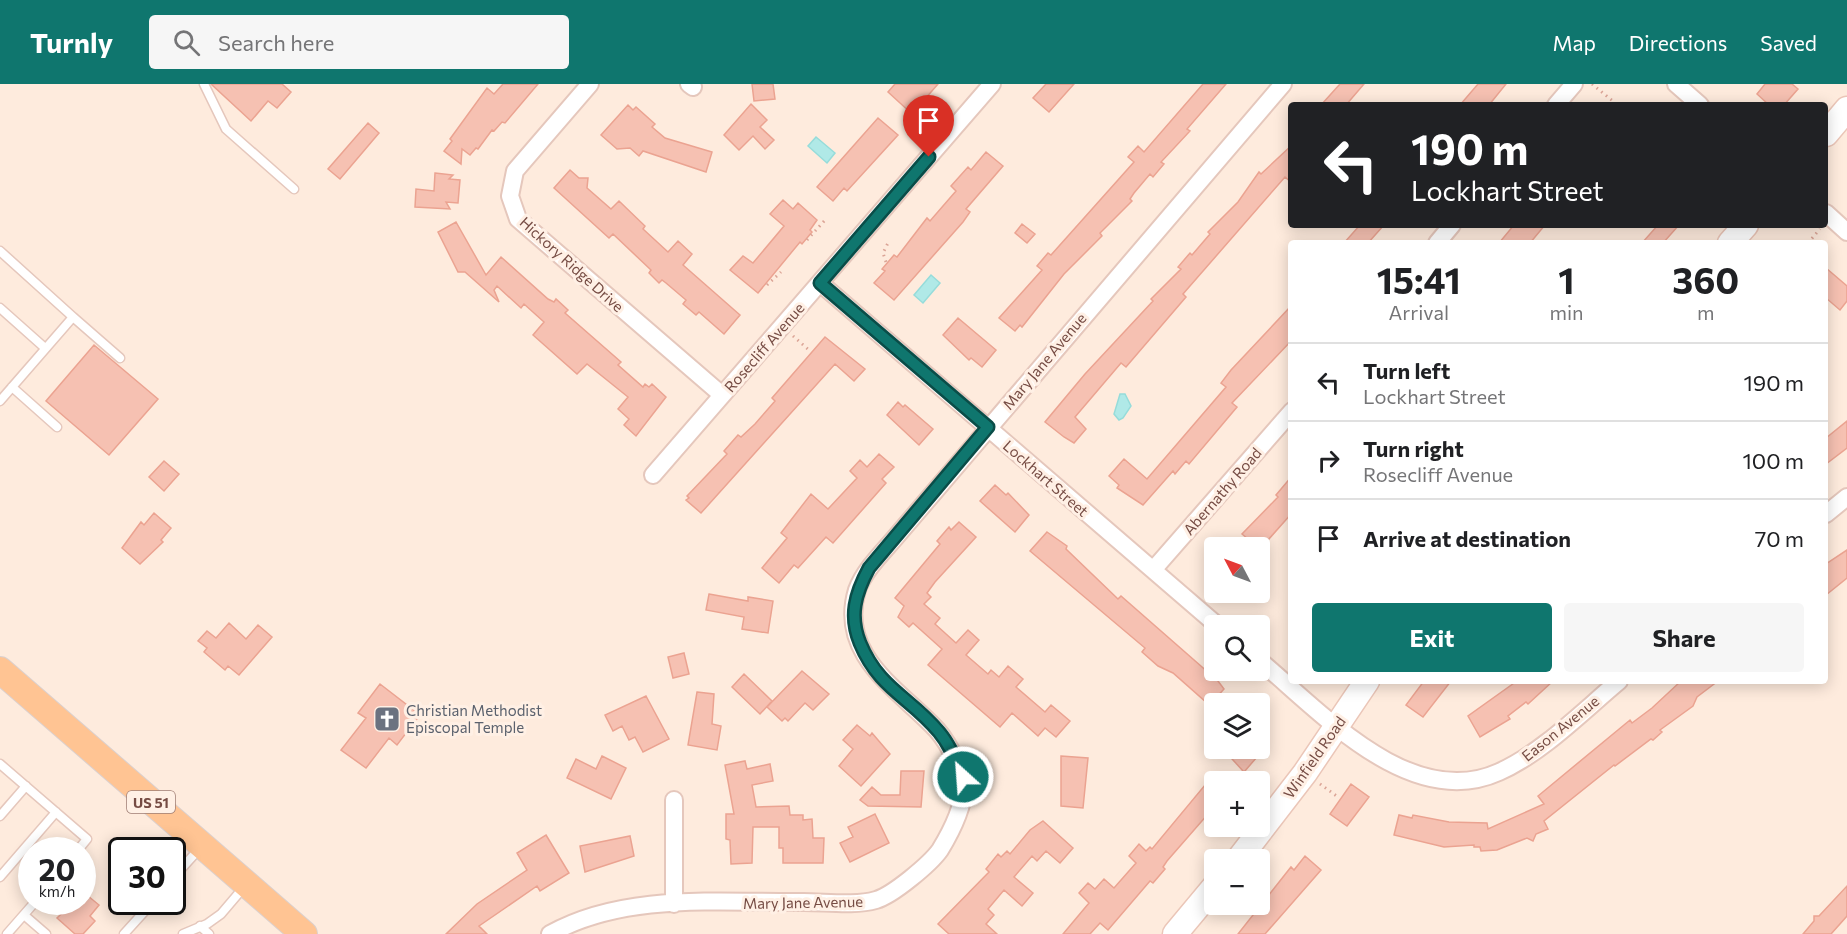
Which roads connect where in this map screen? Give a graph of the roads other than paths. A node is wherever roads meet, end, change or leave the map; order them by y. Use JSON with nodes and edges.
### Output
{"nodes":[{"id":1,"x":204,"y":84,"type":"edge"},
{"id":2,"x":590,"y":84,"type":"edge"},
{"id":3,"x":992,"y":84,"type":"edge"},
{"id":4,"x":1283,"y":84,"type":"edge"},
{"id":5,"x":1574,"y":84,"type":"edge"},
{"id":6,"x":1676,"y":84,"type":"edge"},
{"id":7,"x":1559,"y":102,"type":"edge"},
{"id":8,"x":1697,"y":102,"type":"edge"},
{"id":9,"x":1847,"y":109,"type":"edge"},
{"id":10,"x":1828,"y":132,"type":"edge"},
{"id":11,"x":294,"y":189,"type":"dead end"},
{"id":12,"x":1828,"y":215,"type":"edge"},
{"id":13,"x":1450,"y":228,"type":"edge"},
{"id":14,"x":1743,"y":228,"type":"edge"},
{"id":15,"x":1847,"y":232,"type":"edge"},
{"id":16,"x":1440,"y":240,"type":"edge"},
{"id":17,"x":1733,"y":240,"type":"edge"},
{"id":18,"x":0,"y":251,"type":"edge"},
{"id":19,"x":820,"y":283,"type":"junction"},
{"id":20,"x":2,"y":314,"type":"edge"},
{"id":21,"x":73,"y":317,"type":"junction"},
{"id":22,"x":45,"y":348,"type":"junction"},
{"id":23,"x":120,"y":358,"type":"dead end"},
{"id":24,"x":12,"y":387,"type":"junction"},
{"id":25,"x":722,"y":395,"type":"junction"},
{"id":26,"x":0,"y":401,"type":"edge"},
{"id":27,"x":1288,"y":416,"type":"edge"},
{"id":28,"x":57,"y":427,"type":"dead end"},
{"id":29,"x":988,"y":427,"type":"junction"},
{"id":30,"x":653,"y":475,"type":"dead end"},
{"id":31,"x":1847,"y":497,"type":"edge"},
{"id":32,"x":1828,"y":512,"type":"edge"},
{"id":33,"x":1153,"y":570,"type":"junction"},
{"id":34,"x":1205,"y":615,"type":"edge"},
{"id":35,"x":1270,"y":669,"type":"edge"},
{"id":36,"x":0,"y":670,"type":"edge"},
{"id":37,"x":1365,"y":684,"type":"edge"},
{"id":38,"x":1615,"y":684,"type":"edge"},
{"id":39,"x":1336,"y":725,"type":"junction"},
{"id":40,"x":0,"y":764,"type":"edge"},
{"id":41,"x":26,"y":786,"type":"junction"},
{"id":42,"x":674,"y":800,"type":"dead end"},
{"id":43,"x":56,"y":812,"type":"junction"},
{"id":44,"x":0,"y":816,"type":"edge"},
{"id":45,"x":85,"y":837,"type":"edge"},
{"id":46,"x":202,"y":846,"type":"junction"},
{"id":47,"x":1246,"y":849,"type":"edge"},
{"id":48,"x":186,"y":864,"type":"edge"},
{"id":49,"x":0,"y":877,"type":"edge"},
{"id":50,"x":246,"y":884,"type":"junction"},
{"id":51,"x":1204,"y":899,"type":"edge"},
{"id":52,"x":674,"y":904,"type":"junction"},
{"id":53,"x":24,"y":915,"type":"joint"},
{"id":54,"x":141,"y":915,"type":"edge"},
{"id":55,"x":200,"y":926,"type":"junction"},
{"id":56,"x":7,"y":934,"type":"edge"},
{"id":57,"x":46,"y":934,"type":"edge"},
{"id":58,"x":124,"y":934,"type":"edge"},
{"id":59,"x":183,"y":934,"type":"edge"},
{"id":60,"x":209,"y":934,"type":"edge"},
{"id":61,"x":303,"y":934,"type":"edge"},
{"id":62,"x":550,"y":934,"type":"edge"},
{"id":63,"x":1175,"y":934,"type":"edge"}],
"edges":[{"from":1,"to":11,"type":"lane"},
{"from":2,"to":25,"type":"street","name":"Hickory Ridge Drive"},
{"from":3,"to":19,"type":"street","name":"Rosecliff Avenue"},
{"from":4,"to":29,"type":"street","name":"Mary Jane Avenue"},
{"from":5,"to":7,"type":"street"},
{"from":6,"to":8,"type":"street"},
{"from":9,"to":10,"type":"street"},
{"from":12,"to":15,"type":"street"},
{"from":13,"to":16,"type":"street"},
{"from":14,"to":17,"type":"street"},
{"from":18,"to":21,"type":"lane"},
{"from":19,"to":25,"type":"street","name":"Rosecliff Avenue"},
{"from":19,"to":29,"type":"street","name":"Lockhart Street"},
{"from":20,"to":22,"type":"lane"},
{"from":21,"to":22,"type":"lane"},
{"from":21,"to":23,"type":"lane"},
{"from":22,"to":24,"type":"lane"},
{"from":24,"to":26,"type":"lane"},
{"from":24,"to":28,"type":"lane"},
{"from":25,"to":30,"type":"street","name":"Rosecliff Avenue"},
{"from":27,"to":33,"type":"street","name":"Abernathy Road"},
{"from":29,"to":33,"type":"street","name":"Lockhart Street"},
{"from":29,"to":52,"type":"street","name":"Mary Jane Avenue"},
{"from":31,"to":32,"type":"street"},
{"from":33,"to":34,"type":"street","name":"Lockhart Street"},
{"from":35,"to":39,"type":"street"},
{"from":36,"to":46,"type":"main road","number":"US 51"},
{"from":37,"to":39,"type":"street","name":"Winfield Road"},
{"from":38,"to":39,"type":"street","name":"Eason Avenue"},
{"from":39,"to":47,"type":"street","name":"Winfield Road"},
{"from":40,"to":41,"type":"lane"},
{"from":41,"to":43,"type":"lane"},
{"from":41,"to":44,"type":"lane"},
{"from":42,"to":52,"type":"street"},
{"from":43,"to":45,"type":"lane"},
{"from":43,"to":49,"type":"lane"},
{"from":46,"to":48,"type":"lane"},
{"from":46,"to":50,"type":"main road","number":"US 51"},
{"from":50,"to":55,"type":"lane"},
{"from":50,"to":61,"type":"main road","number":"US 51"},
{"from":51,"to":63,"type":"street"},
{"from":52,"to":62,"type":"street","name":"Mary Jane Avenue"},
{"from":53,"to":56,"type":"lane"},
{"from":53,"to":57,"type":"lane"},
{"from":54,"to":58,"type":"lane"},
{"from":55,"to":59,"type":"lane"},
{"from":55,"to":60,"type":"lane"}]}
